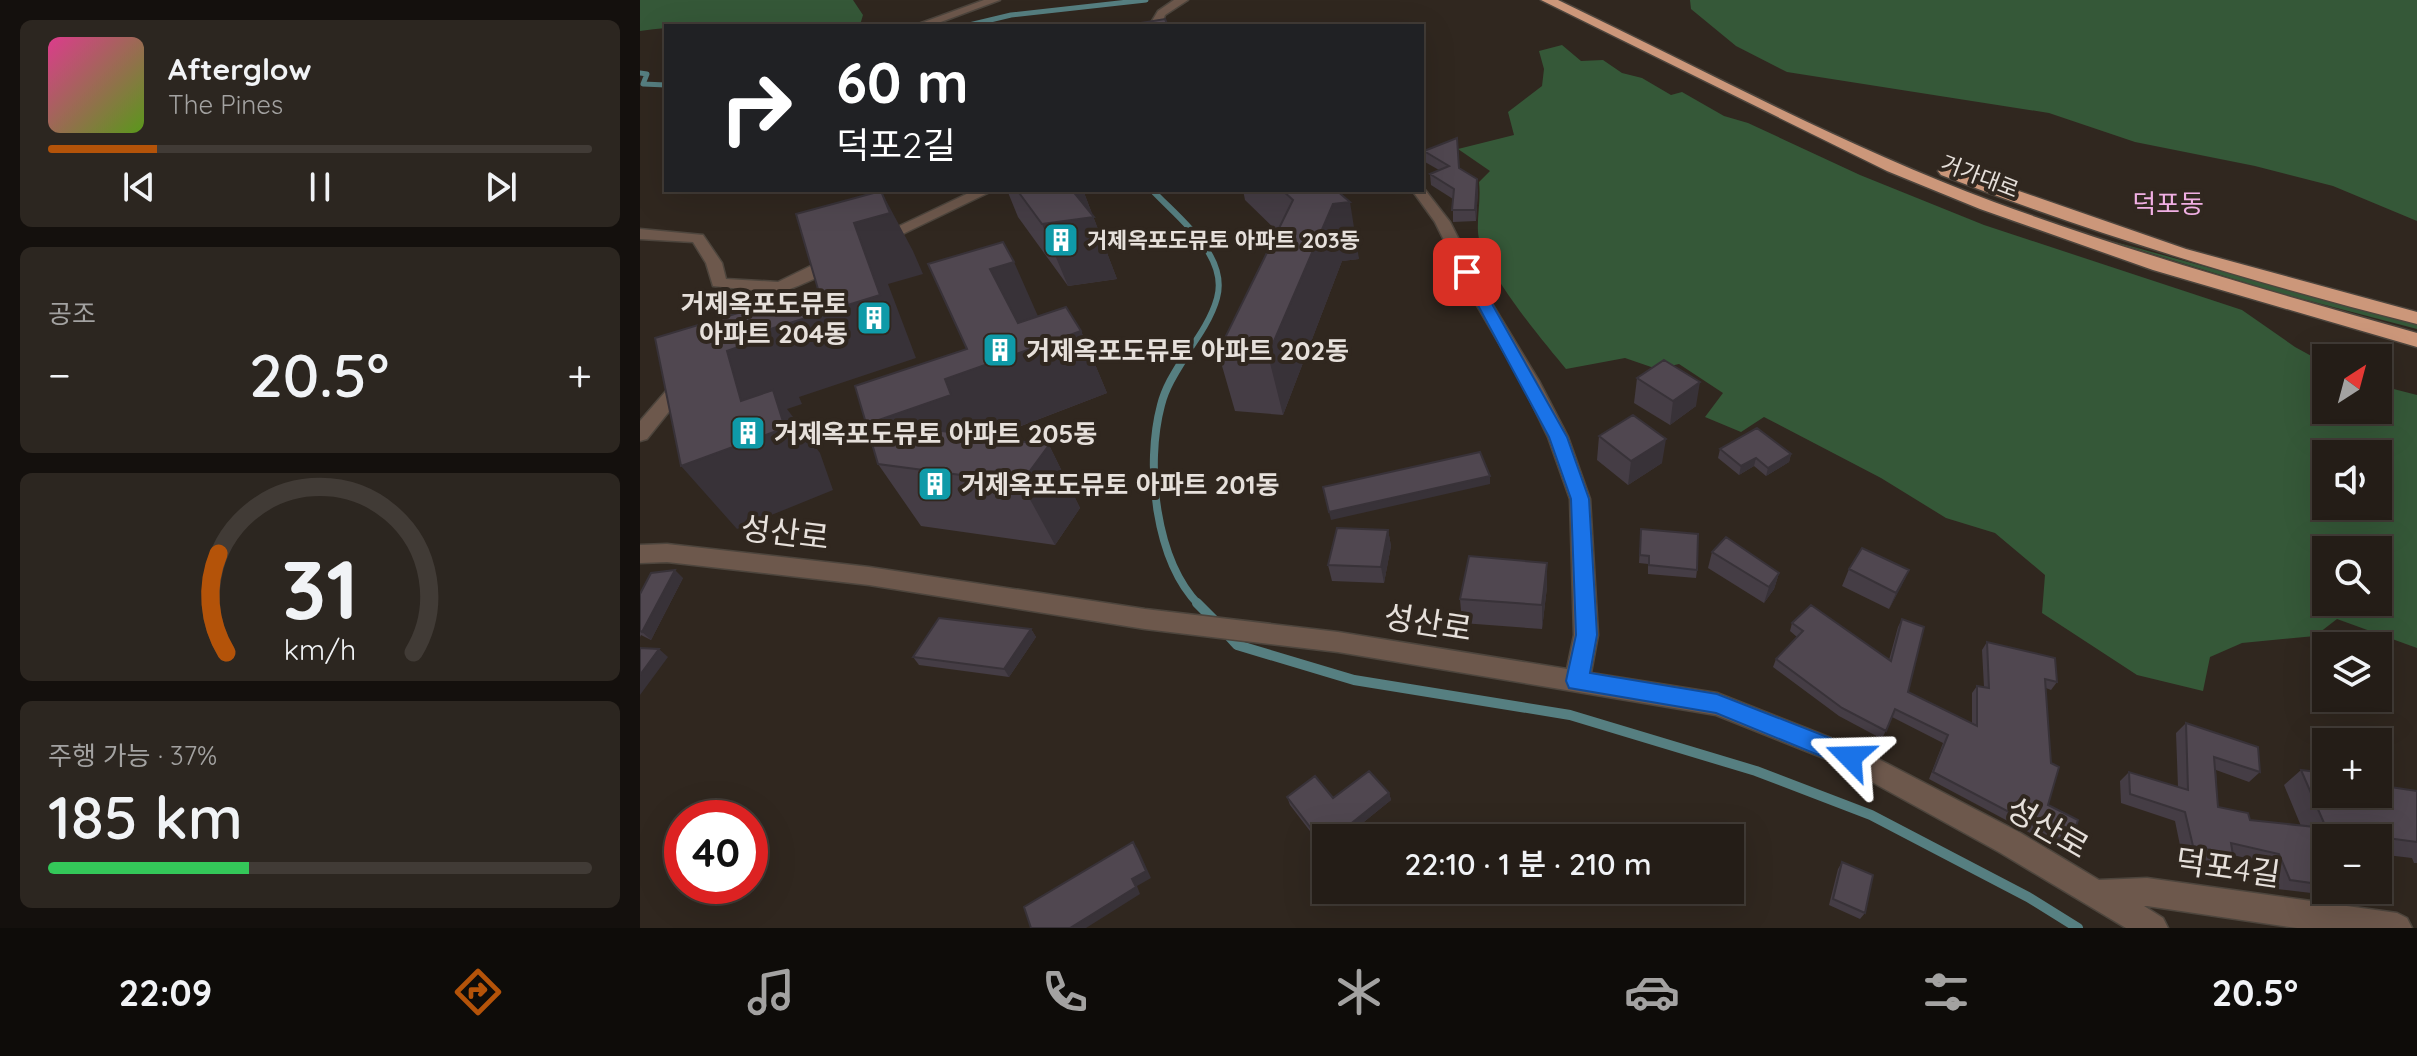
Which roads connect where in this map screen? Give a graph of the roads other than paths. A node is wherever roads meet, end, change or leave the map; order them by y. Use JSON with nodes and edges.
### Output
{"nodes":[{"id":1,"x":995,"y":0,"type":"edge"},
{"id":2,"x":1183,"y":0,"type":"edge"},
{"id":3,"x":1548,"y":0,"type":"edge"},
{"id":4,"x":1582,"y":0,"type":"edge"},
{"id":5,"x":1620,"y":17,"type":"dead end"},
{"id":6,"x":925,"y":24,"type":"edge"},
{"id":7,"x":1155,"y":24,"type":"edge"},
{"id":8,"x":1685,"y":49,"type":"dead end"},
{"id":9,"x":983,"y":192,"type":"edge"},
{"id":10,"x":1420,"y":192,"type":"edge"},
{"id":11,"x":640,"y":234,"type":"edge"},
{"id":12,"x":777,"y":287,"type":"junction"},
{"id":13,"x":2334,"y":298,"type":"junction"},
{"id":14,"x":2417,"y":308,"type":"edge"},
{"id":15,"x":2417,"y":318,"type":"edge"},
{"id":16,"x":2417,"y":340,"type":"edge"},
{"id":17,"x":713,"y":347,"type":"edge"},
{"id":18,"x":695,"y":369,"type":"edge"},
{"id":19,"x":640,"y":434,"type":"edge"},
{"id":20,"x":640,"y":554,"type":"edge"},
{"id":21,"x":1577,"y":681,"type":"junction"},
{"id":22,"x":2096,"y":894,"type":"junction"},
{"id":23,"x":2153,"y":928,"type":"edge"},
{"id":24,"x":2397,"y":928,"type":"edge"}],
"edges":[{"from":1,"to":6,"type":"street"},
{"from":2,"to":7,"type":"street"},
{"from":3,"to":16,"type":"highway","name":"거가대로"},
{"from":4,"to":5,"type":"highway"},
{"from":8,"to":13,"type":"highway","name":"거가대로"},
{"from":9,"to":12,"type":"street"},
{"from":10,"to":21,"type":"street"},
{"from":11,"to":12,"type":"street"},
{"from":12,"to":17,"type":"street"},
{"from":13,"to":14,"type":"highway"},
{"from":13,"to":15,"type":"highway","name":"거가대로"},
{"from":18,"to":19,"type":"street"},
{"from":20,"to":21,"type":"street","name":"성산로"},
{"from":21,"to":22,"type":"street","name":"성산로"},
{"from":22,"to":23,"type":"street","name":"성산로"},
{"from":22,"to":24,"type":"street","name":"덕포4길"}]}
